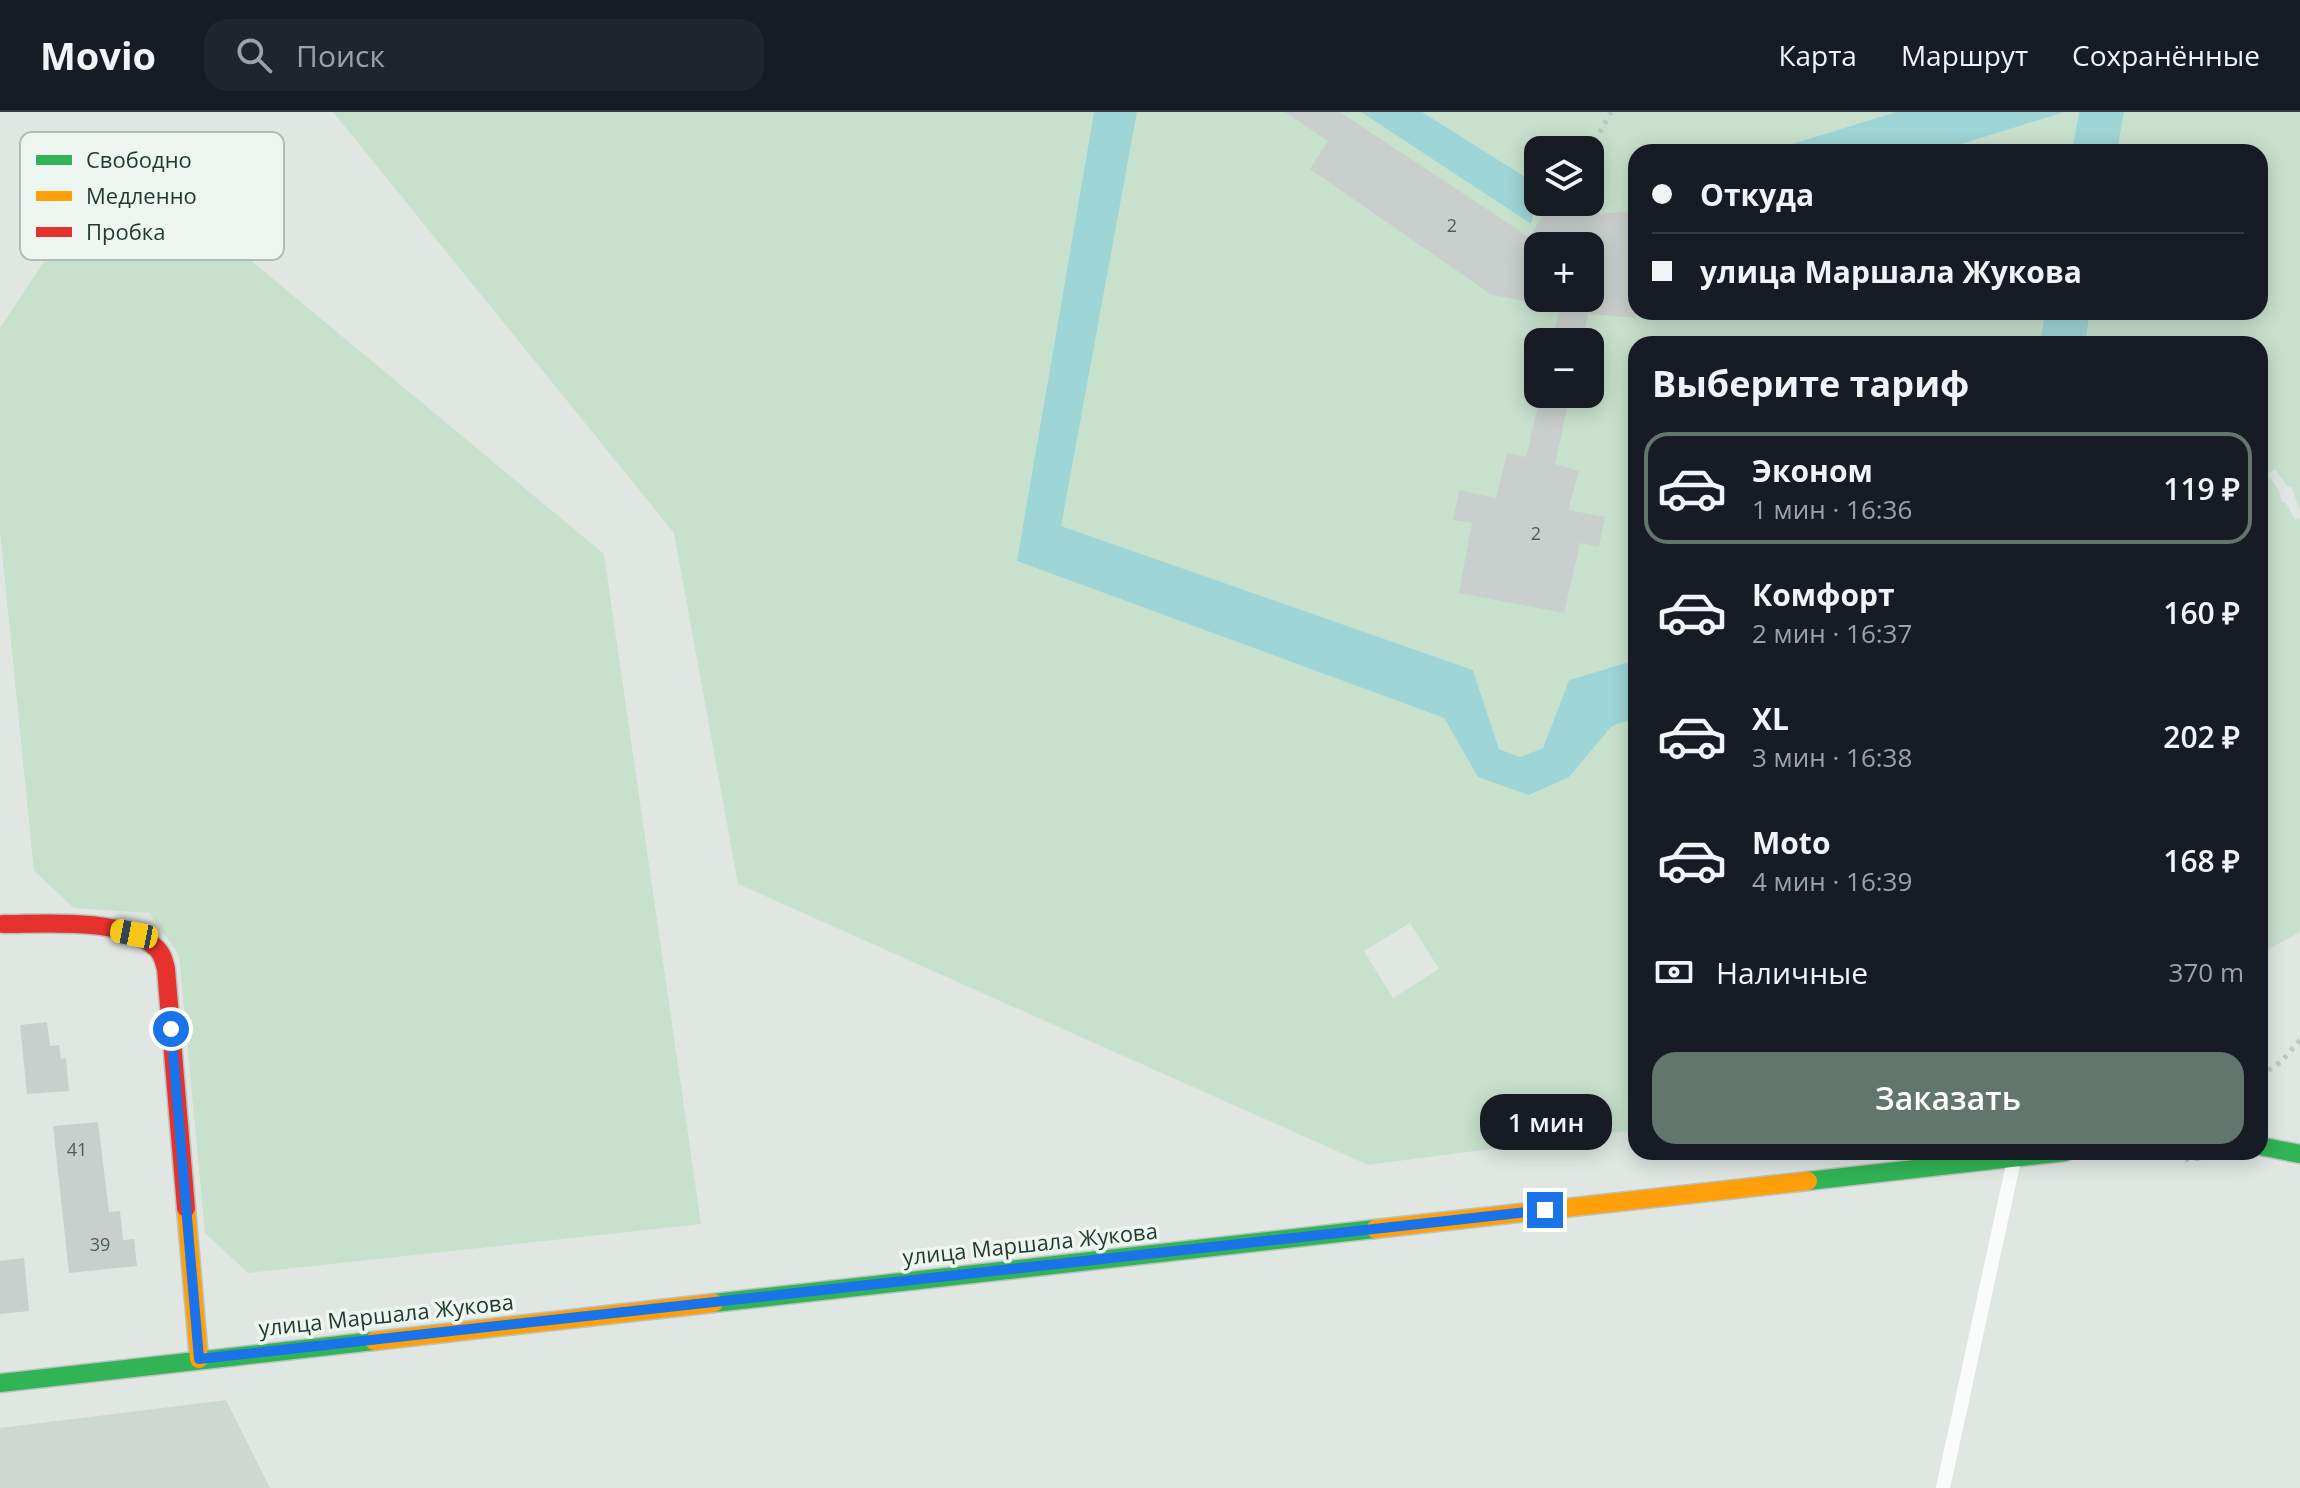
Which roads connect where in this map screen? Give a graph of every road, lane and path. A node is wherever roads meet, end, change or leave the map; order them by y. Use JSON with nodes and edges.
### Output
{"nodes":[{"id":1,"x":1611,"y":112,"type":"edge"},
{"id":2,"x":1598,"y":136,"type":"edge"},
{"id":3,"x":3,"y":924,"type":"dead end"},
{"id":4,"x":2300,"y":1040,"type":"edge"},
{"id":5,"x":2268,"y":1071,"type":"edge"},
{"id":6,"x":2287,"y":1130,"type":"dead end"},
{"id":7,"x":2268,"y":1133,"type":"edge"},
{"id":8,"x":2268,"y":1148,"type":"edge"},
{"id":9,"x":2300,"y":1154,"type":"edge"},
{"id":10,"x":1988,"y":1160,"type":"edge"},
{"id":11,"x":2014,"y":1160,"type":"edge"},
{"id":12,"x":199,"y":1359,"type":"junction"},
{"id":13,"x":0,"y":1383,"type":"edge"},
{"id":14,"x":1943,"y":1488,"type":"edge"}],
"edges":[{"from":1,"to":2,"type":"path"},
{"from":3,"to":12,"type":"street"},
{"from":4,"to":5,"type":"path"},
{"from":6,"to":7,"type":"street"},
{"from":8,"to":9,"type":"street"},
{"from":10,"to":12,"type":"street","name":"улица Маршала Жукова"},
{"from":11,"to":14,"type":"lane"},
{"from":12,"to":13,"type":"street","name":"улица Маршала Жукова"}]}
